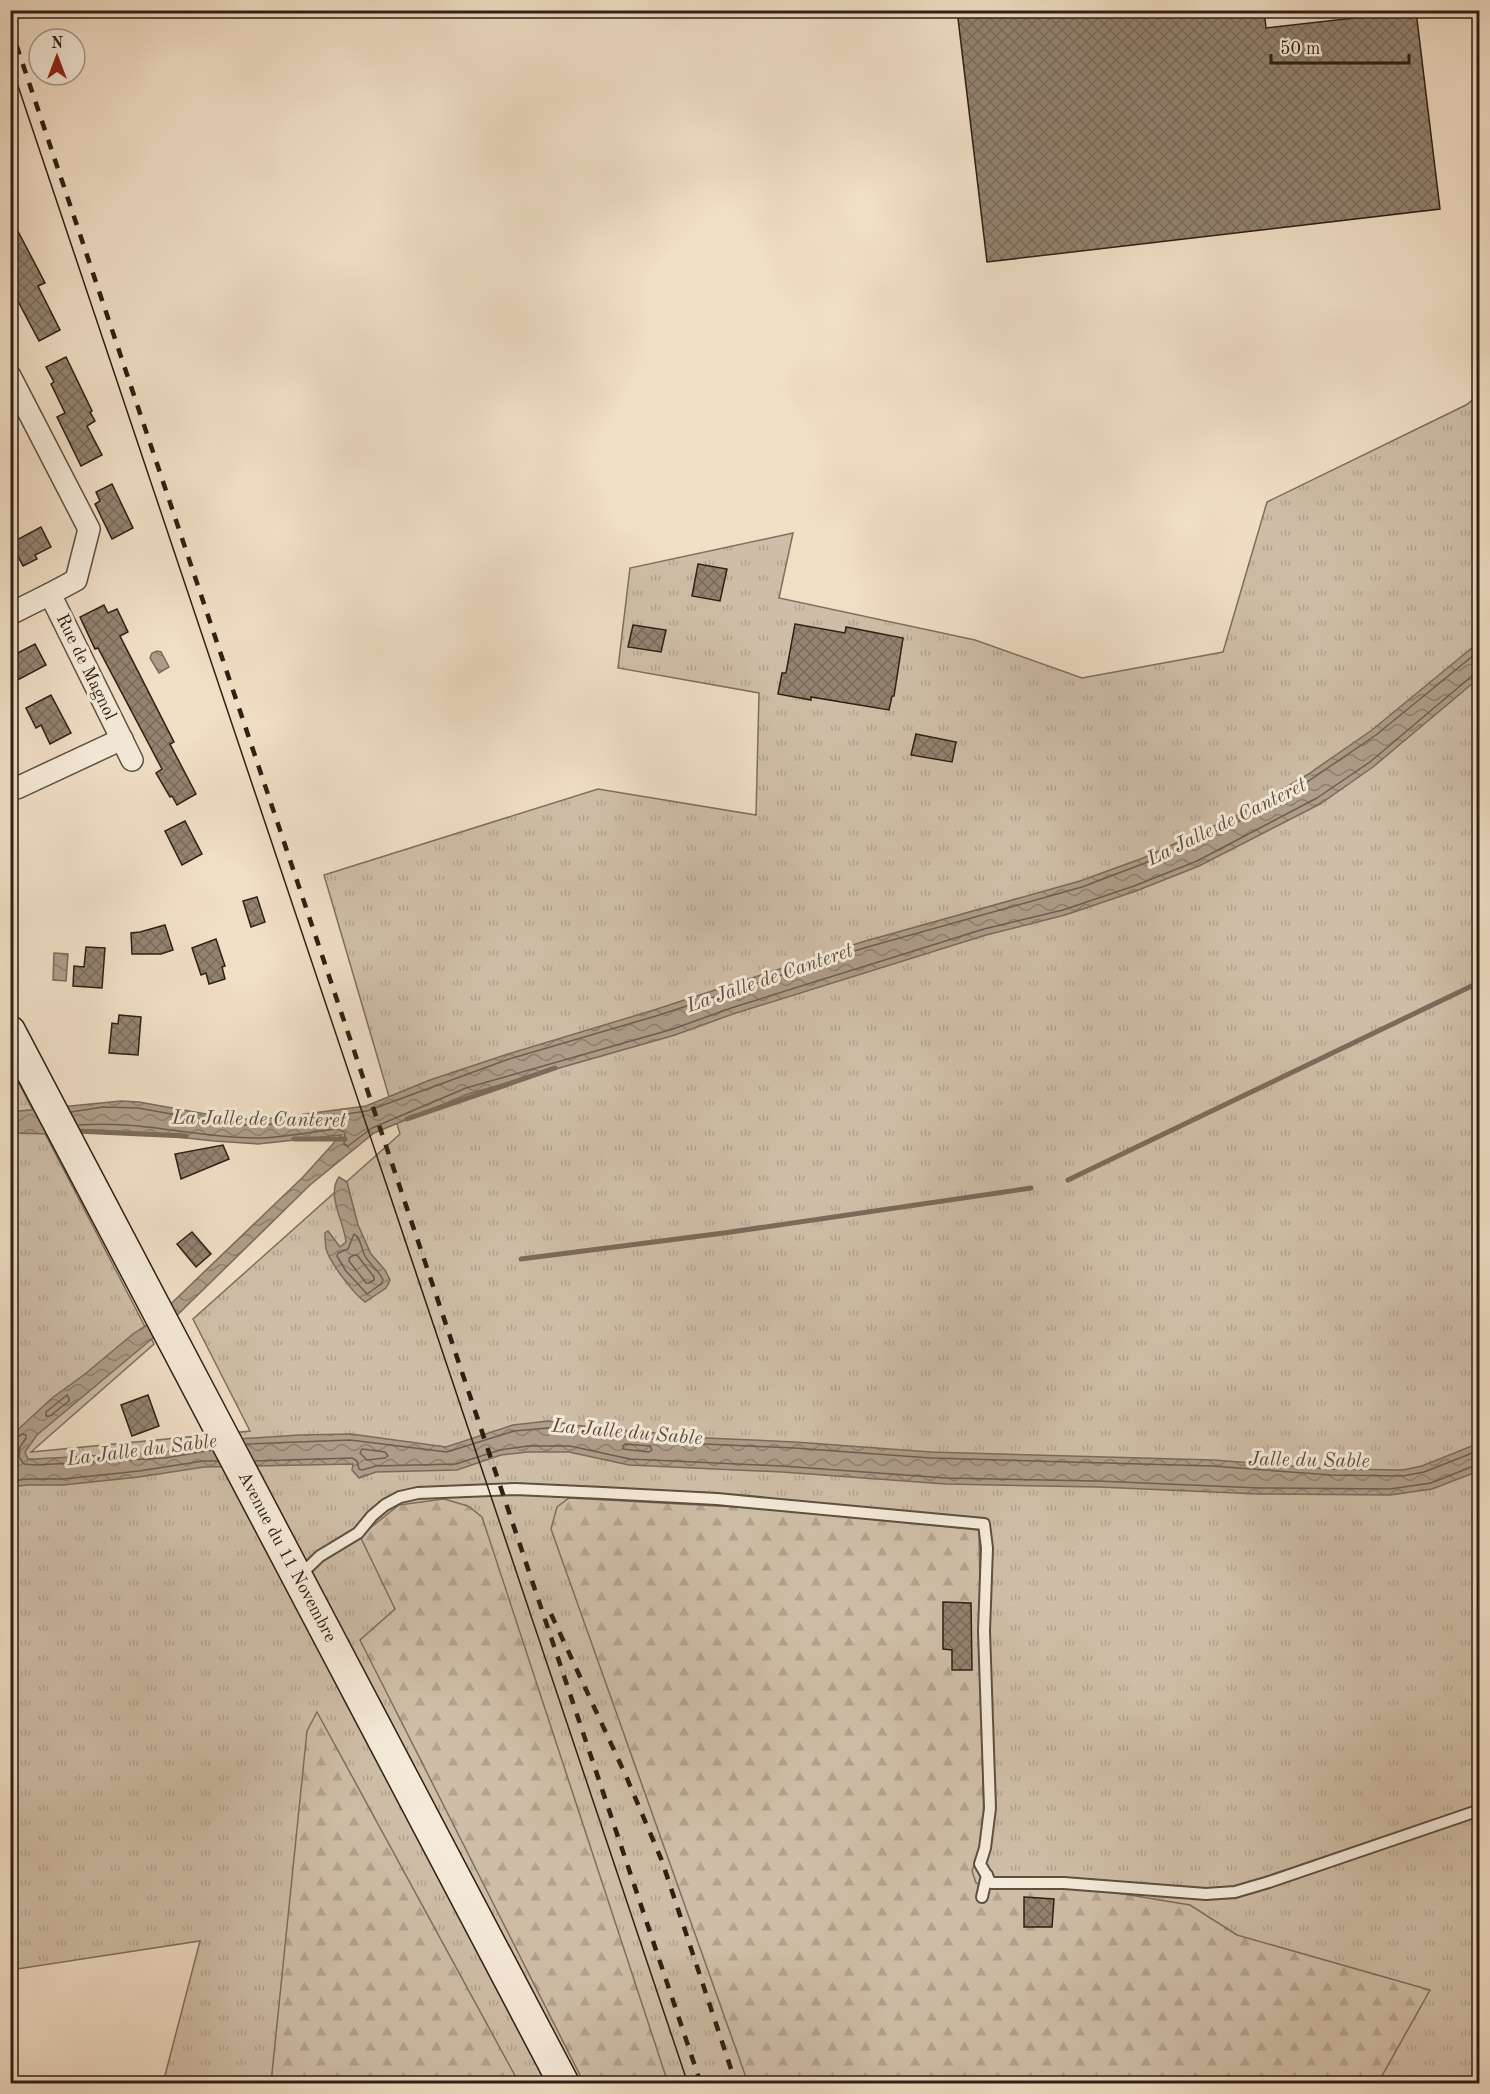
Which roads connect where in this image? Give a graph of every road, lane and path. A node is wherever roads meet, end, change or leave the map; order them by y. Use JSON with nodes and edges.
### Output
{"nodes":[{"id":1,"x":10,"y":376,"type":"edge"},
{"id":2,"x":50,"y":594,"type":"junction"},
{"id":3,"x":10,"y":614,"type":"edge"},
{"id":4,"x":122,"y":739,"type":"junction"},
{"id":5,"x":132,"y":760,"type":"dead end"},
{"id":6,"x":16,"y":788,"type":"dead end"},
{"id":7,"x":10,"y":1031,"type":"edge"},
{"id":8,"x":297,"y":1578,"type":"junction"},
{"id":9,"x":1479,"y":1810,"type":"edge"},
{"id":10,"x":987,"y":1875,"type":"junction"},
{"id":11,"x":982,"y":1897,"type":"dead end"},
{"id":12,"x":564,"y":2084,"type":"edge"}],
"edges":[{"from":1,"to":2,"type":"street","name":"Rue de Magnol"},
{"from":2,"to":3,"type":"street","name":"Rue de Magnol"},
{"from":2,"to":4,"type":"street","name":"Rue de Magnol"},
{"from":4,"to":5,"type":"street","name":"Rue de Magnol"},
{"from":4,"to":6,"type":"street","name":"Rue de Magnol"},
{"from":7,"to":8,"type":"main road","name":"Avenue du 11 Novembre"},
{"from":8,"to":10,"type":"lane"},
{"from":8,"to":12,"type":"main road","name":"Avenue du 11 Novembre"},
{"from":9,"to":10,"type":"lane"},
{"from":10,"to":11,"type":"lane"}]}
